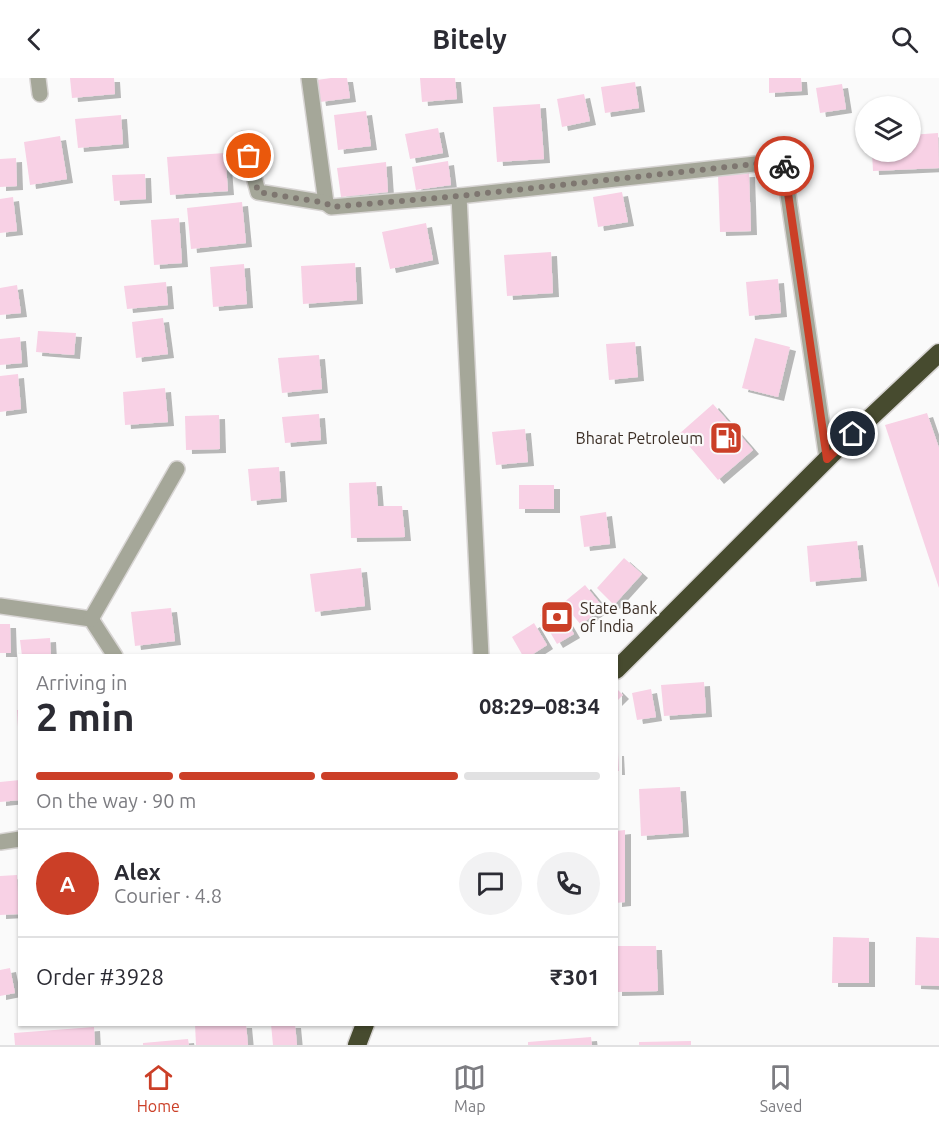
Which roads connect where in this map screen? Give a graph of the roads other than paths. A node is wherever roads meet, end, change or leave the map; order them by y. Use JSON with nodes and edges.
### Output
{"nodes":[{"id":1,"x":309,"y":78,"type":"edge"},
{"id":2,"x":244,"y":138,"type":"dead end"},
{"id":3,"x":459,"y":196,"type":"junction"},
{"id":4,"x":326,"y":203,"type":"junction"},
{"id":5,"x":939,"y":354,"type":"edge"},
{"id":6,"x":827,"y":459,"type":"junction"},
{"id":7,"x":177,"y":469,"type":"dead end"},
{"id":8,"x":0,"y":606,"type":"edge"},
{"id":9,"x":91,"y":619,"type":"junction"},
{"id":10,"x":114,"y":654,"type":"edge"},
{"id":11,"x":481,"y":654,"type":"edge"},
{"id":12,"x":618,"y":668,"type":"edge"},
{"id":13,"x":18,"y":839,"type":"edge"},
{"id":14,"x":0,"y":842,"type":"edge"},
{"id":15,"x":363,"y":1026,"type":"edge"},
{"id":16,"x":357,"y":1045,"type":"edge"}],
"edges":[{"from":1,"to":4,"type":"street"},
{"from":2,"to":4,"type":"street"},
{"from":3,"to":4,"type":"street"},
{"from":3,"to":6,"type":"street"},
{"from":3,"to":11,"type":"street"},
{"from":5,"to":6,"type":"highway"},
{"from":6,"to":12,"type":"highway"},
{"from":7,"to":9,"type":"street"},
{"from":8,"to":9,"type":"street"},
{"from":9,"to":10,"type":"street"},
{"from":13,"to":14,"type":"street"},
{"from":15,"to":16,"type":"highway"}]}
